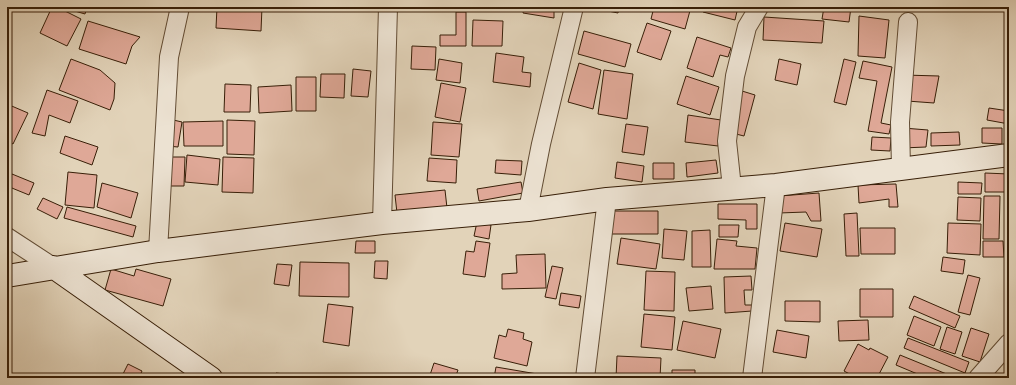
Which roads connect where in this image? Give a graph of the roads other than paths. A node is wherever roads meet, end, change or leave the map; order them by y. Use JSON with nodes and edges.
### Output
{"nodes":[{"id":1,"x":180,"y":7,"type":"edge"},
{"id":2,"x":388,"y":7,"type":"edge"},
{"id":3,"x":574,"y":7,"type":"edge"},
{"id":4,"x":758,"y":7,"type":"edge"},
{"id":5,"x":908,"y":22,"type":"dead end"},
{"id":6,"x":1009,"y":156,"type":"edge"},
{"id":7,"x":901,"y":169,"type":"junction"},
{"id":8,"x":776,"y":184,"type":"junction"},
{"id":9,"x":732,"y":188,"type":"junction"},
{"id":10,"x":607,"y":199,"type":"junction"},
{"id":11,"x":528,"y":210,"type":"junction"},
{"id":12,"x":382,"y":223,"type":"junction"},
{"id":13,"x":7,"y":237,"type":"edge"},
{"id":14,"x":158,"y":251,"type":"junction"},
{"id":15,"x":53,"y":267,"type":"junction"},
{"id":16,"x":7,"y":276,"type":"edge"},
{"id":17,"x":1009,"y":343,"type":"edge"},
{"id":18,"x":210,"y":378,"type":"edge"},
{"id":19,"x":585,"y":378,"type":"edge"},
{"id":20,"x":752,"y":378,"type":"edge"},
{"id":21,"x":978,"y":378,"type":"edge"}],
"edges":[{"from":1,"to":14,"type":"street"},
{"from":2,"to":12,"type":"street"},
{"from":3,"to":11,"type":"street"},
{"from":4,"to":9,"type":"street"},
{"from":5,"to":7,"type":"street"},
{"from":6,"to":7,"type":"street"},
{"from":7,"to":8,"type":"street"},
{"from":8,"to":9,"type":"street"},
{"from":8,"to":20,"type":"street"},
{"from":9,"to":10,"type":"street"},
{"from":10,"to":11,"type":"street"},
{"from":10,"to":19,"type":"street"},
{"from":11,"to":12,"type":"street"},
{"from":12,"to":14,"type":"street"},
{"from":13,"to":15,"type":"street"},
{"from":14,"to":15,"type":"street"},
{"from":15,"to":16,"type":"street"},
{"from":15,"to":18,"type":"street"},
{"from":17,"to":21,"type":"street"}]}
